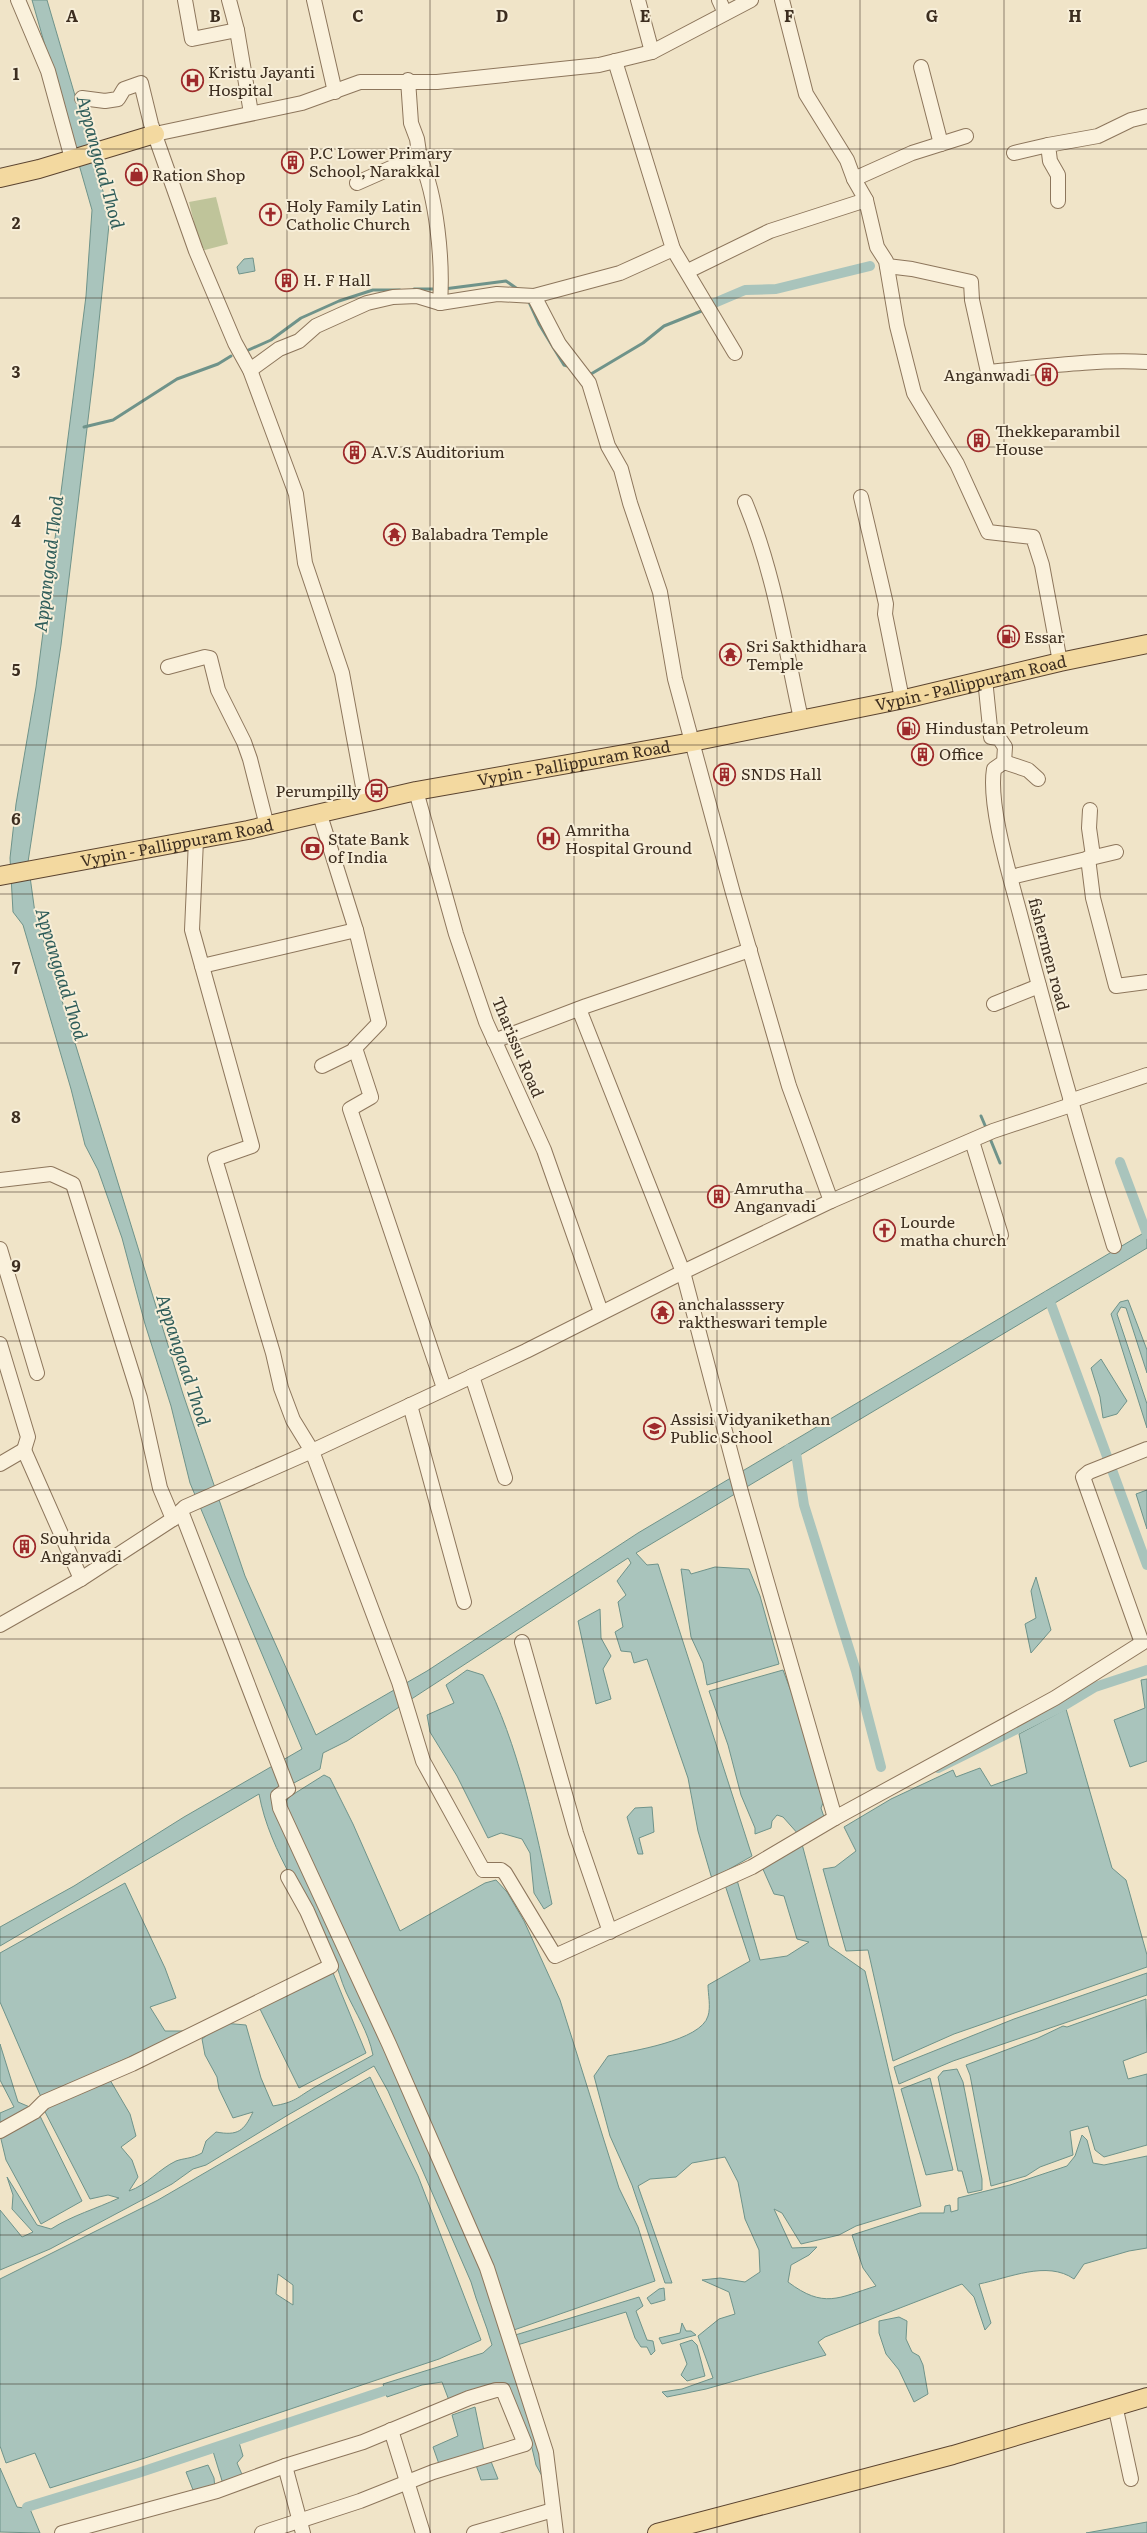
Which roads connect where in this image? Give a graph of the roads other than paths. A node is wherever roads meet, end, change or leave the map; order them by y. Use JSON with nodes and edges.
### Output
{"nodes":[{"id":1,"x":18,"y":0,"type":"edge"},
{"id":2,"x":185,"y":0,"type":"edge"},
{"id":3,"x":229,"y":0,"type":"edge"},
{"id":4,"x":314,"y":0,"type":"edge"},
{"id":5,"x":638,"y":0,"type":"edge"},
{"id":6,"x":719,"y":0,"type":"edge"},
{"id":7,"x":751,"y":0,"type":"edge"},
{"id":8,"x":782,"y":0,"type":"edge"},
{"id":9,"x":725,"y":13,"type":"junction"},
{"id":10,"x":237,"y":30,"type":"junction"},
{"id":11,"x":652,"y":52,"type":"junction"},
{"id":12,"x":615,"y":61,"type":"junction"},
{"id":13,"x":921,"y":67,"type":"dead end"},
{"id":14,"x":408,"y":80,"type":"junction"},
{"id":15,"x":336,"y":92,"type":"junction"},
{"id":16,"x":82,"y":98,"type":"dead end"},
{"id":17,"x":251,"y":113,"type":"junction"},
{"id":18,"x":1147,"y":116,"type":"edge"},
{"id":19,"x":155,"y":134,"type":"junction"},
{"id":20,"x":966,"y":136,"type":"dead end"},
{"id":21,"x":941,"y":144,"type":"junction"},
{"id":22,"x":1048,"y":145,"type":"junction"},
{"id":23,"x":1014,"y":153,"type":"dead end"},
{"id":24,"x":77,"y":157,"type":"junction"},
{"id":25,"x":420,"y":159,"type":"junction"},
{"id":26,"x":0,"y":178,"type":"edge"},
{"id":27,"x":854,"y":179,"type":"junction"},
{"id":28,"x":357,"y":183,"type":"dead end"},
{"id":29,"x":866,"y":200,"type":"junction"},
{"id":30,"x":1058,"y":201,"type":"dead end"},
{"id":31,"x":674,"y":249,"type":"junction"},
{"id":32,"x":887,"y":266,"type":"junction"},
{"id":33,"x":688,"y":271,"type":"junction"},
{"id":34,"x":440,"y":293,"type":"junction"},
{"id":35,"x":534,"y":296,"type":"junction"},
{"id":36,"x":735,"y":353,"type":"dead end"},
{"id":37,"x":1147,"y":362,"type":"edge"},
{"id":38,"x":250,"y":370,"type":"junction"},
{"id":39,"x":861,"y":497,"type":"dead end"},
{"id":40,"x":745,"y":502,"type":"dead end"},
{"id":41,"x":1147,"y":644,"type":"edge"},
{"id":42,"x":1060,"y":662,"type":"junction"},
{"id":43,"x":168,"y":667,"type":"dead end"},
{"id":44,"x":984,"y":679,"type":"junction"},
{"id":45,"x":902,"y":699,"type":"junction"},
{"id":46,"x":801,"y":719,"type":"junction"},
{"id":47,"x":692,"y":742,"type":"junction"},
{"id":48,"x":1004,"y":762,"type":"junction"},
{"id":49,"x":1038,"y":779,"type":"dead end"},
{"id":50,"x":416,"y":791,"type":"junction"},
{"id":51,"x":366,"y":803,"type":"junction"},
{"id":52,"x":1090,"y":810,"type":"dead end"},
{"id":53,"x":320,"y":815,"type":"junction"},
{"id":54,"x":266,"y":826,"type":"junction"},
{"id":55,"x":196,"y":840,"type":"junction"},
{"id":56,"x":1116,"y":852,"type":"dead end"},
{"id":57,"x":1090,"y":857,"type":"junction"},
{"id":58,"x":0,"y":876,"type":"edge"},
{"id":59,"x":1011,"y":877,"type":"junction"},
{"id":60,"x":356,"y":930,"type":"junction"},
{"id":61,"x":750,"y":950,"type":"junction"},
{"id":62,"x":202,"y":966,"type":"junction"},
{"id":63,"x":1147,"y":982,"type":"edge"},
{"id":64,"x":1039,"y":986,"type":"junction"},
{"id":65,"x":994,"y":1004,"type":"dead end"},
{"id":66,"x":579,"y":1009,"type":"junction"},
{"id":67,"x":494,"y":1041,"type":"junction"},
{"id":68,"x":354,"y":1048,"type":"junction"},
{"id":69,"x":322,"y":1066,"type":"dead end"},
{"id":70,"x":1147,"y":1075,"type":"edge"},
{"id":71,"x":1070,"y":1103,"type":"junction"},
{"id":72,"x":983,"y":1136,"type":"junction"},
{"id":73,"x":0,"y":1180,"type":"edge"},
{"id":74,"x":831,"y":1201,"type":"junction"},
{"id":75,"x":1000,"y":1235,"type":"dead end"},
{"id":76,"x":1114,"y":1246,"type":"dead end"},
{"id":77,"x":0,"y":1249,"type":"edge"},
{"id":78,"x":683,"y":1272,"type":"junction"},
{"id":79,"x":601,"y":1312,"type":"junction"},
{"id":80,"x":0,"y":1344,"type":"edge"},
{"id":81,"x":37,"y":1373,"type":"dead end"},
{"id":82,"x":472,"y":1376,"type":"junction"},
{"id":83,"x":444,"y":1388,"type":"junction"},
{"id":84,"x":410,"y":1405,"type":"junction"},
{"id":85,"x":1147,"y":1449,"type":"edge"},
{"id":86,"x":24,"y":1450,"type":"junction"},
{"id":87,"x":312,"y":1451,"type":"junction"},
{"id":88,"x":0,"y":1464,"type":"edge"},
{"id":89,"x":505,"y":1478,"type":"dead end"},
{"id":90,"x":180,"y":1512,"type":"junction"},
{"id":91,"x":81,"y":1579,"type":"junction"},
{"id":92,"x":464,"y":1602,"type":"dead end"},
{"id":93,"x":0,"y":1625,"type":"edge"},
{"id":94,"x":522,"y":1642,"type":"dead end"},
{"id":95,"x":1144,"y":1644,"type":"edge"},
{"id":96,"x":835,"y":1818,"type":"junction"},
{"id":97,"x":288,"y":1877,"type":"dead end"},
{"id":98,"x":610,"y":1932,"type":"junction"},
{"id":99,"x":0,"y":2131,"type":"edge"},
{"id":100,"x":1147,"y":2397,"type":"edge"},
{"id":101,"x":1114,"y":2405,"type":"junction"},
{"id":102,"x":392,"y":2430,"type":"junction"},
{"id":103,"x":285,"y":2466,"type":"junction"},
{"id":104,"x":1131,"y":2479,"type":"dead end"},
{"id":105,"x":407,"y":2482,"type":"junction"},
{"id":106,"x":553,"y":2510,"type":"junction"},
{"id":107,"x":301,"y":2526,"type":"edge"},
{"id":108,"x":62,"y":2533,"type":"edge"},
{"id":109,"x":262,"y":2533,"type":"edge"},
{"id":110,"x":423,"y":2533,"type":"edge"},
{"id":111,"x":474,"y":2533,"type":"edge"},
{"id":112,"x":556,"y":2533,"type":"edge"},
{"id":113,"x":657,"y":2533,"type":"edge"}],
"edges":[{"from":1,"to":24,"type":"street"},
{"from":2,"to":10,"type":"street"},
{"from":3,"to":10,"type":"street"},
{"from":4,"to":15,"type":"street"},
{"from":5,"to":11,"type":"street"},
{"from":6,"to":9,"type":"street"},
{"from":7,"to":9,"type":"street"},
{"from":8,"to":27,"type":"street"},
{"from":9,"to":11,"type":"street"},
{"from":10,"to":17,"type":"street"},
{"from":11,"to":12,"type":"street"},
{"from":12,"to":14,"type":"street"},
{"from":12,"to":31,"type":"street"},
{"from":13,"to":21,"type":"street"},
{"from":14,"to":15,"type":"street"},
{"from":14,"to":25,"type":"street"},
{"from":15,"to":17,"type":"street"},
{"from":16,"to":19,"type":"street"},
{"from":17,"to":19,"type":"street"},
{"from":18,"to":22,"type":"street"},
{"from":19,"to":24,"type":"main road"},
{"from":19,"to":38,"type":"street"},
{"from":20,"to":21,"type":"street"},
{"from":21,"to":27,"type":"street"},
{"from":22,"to":23,"type":"street"},
{"from":22,"to":30,"type":"street"},
{"from":24,"to":26,"type":"main road"},
{"from":25,"to":28,"type":"street"},
{"from":25,"to":34,"type":"street"},
{"from":27,"to":29,"type":"street"},
{"from":29,"to":32,"type":"street"},
{"from":29,"to":33,"type":"street"},
{"from":31,"to":33,"type":"street"},
{"from":31,"to":35,"type":"street"},
{"from":32,"to":37,"type":"street"},
{"from":32,"to":42,"type":"street"},
{"from":33,"to":36,"type":"street"},
{"from":34,"to":35,"type":"street"},
{"from":34,"to":38,"type":"street"},
{"from":35,"to":47,"type":"street"},
{"from":38,"to":51,"type":"street"},
{"from":39,"to":45,"type":"street"},
{"from":40,"to":46,"type":"street"},
{"from":41,"to":42,"type":"main road","name":"Vypin - Pallippuram Road"},
{"from":42,"to":44,"type":"main road","name":"Vypin - Pallippuram Road"},
{"from":43,"to":54,"type":"street"},
{"from":44,"to":45,"type":"main road","name":"Vypin - Pallippuram Road"},
{"from":44,"to":48,"type":"street"},
{"from":45,"to":46,"type":"main road","name":"Vypin - Pallippuram Road"},
{"from":46,"to":47,"type":"main road","name":"Vypin - Pallippuram Road"},
{"from":47,"to":50,"type":"main road","name":"Vypin - Pallippuram Road"},
{"from":47,"to":61,"type":"street"},
{"from":48,"to":49,"type":"street"},
{"from":48,"to":59,"type":"street","name":"fishermen road"},
{"from":50,"to":51,"type":"main road","name":"Vypin - Pallippuram Road"},
{"from":50,"to":67,"type":"street","name":"Tharissu Road"},
{"from":51,"to":53,"type":"main road","name":"Vypin - Pallippuram Road"},
{"from":52,"to":57,"type":"street"},
{"from":53,"to":54,"type":"main road","name":"Vypin - Pallippuram Road"},
{"from":53,"to":60,"type":"street"},
{"from":54,"to":55,"type":"main road","name":"Vypin - Pallippuram Road"},
{"from":55,"to":58,"type":"main road","name":"Vypin - Pallippuram Road"},
{"from":55,"to":62,"type":"street"},
{"from":56,"to":57,"type":"street"},
{"from":57,"to":59,"type":"street"},
{"from":57,"to":63,"type":"street"},
{"from":59,"to":64,"type":"street","name":"fishermen road"},
{"from":60,"to":62,"type":"street"},
{"from":60,"to":68,"type":"street"},
{"from":61,"to":66,"type":"street"},
{"from":61,"to":74,"type":"street"},
{"from":62,"to":87,"type":"street"},
{"from":64,"to":65,"type":"street"},
{"from":64,"to":71,"type":"street","name":"fishermen road"},
{"from":66,"to":67,"type":"street"},
{"from":66,"to":78,"type":"street"},
{"from":67,"to":79,"type":"street","name":"Tharissu Road"},
{"from":68,"to":69,"type":"street"},
{"from":68,"to":83,"type":"street"},
{"from":70,"to":71,"type":"street"},
{"from":71,"to":72,"type":"street"},
{"from":71,"to":76,"type":"street","name":"fishermen road"},
{"from":72,"to":74,"type":"street"},
{"from":72,"to":75,"type":"street"},
{"from":73,"to":90,"type":"street"},
{"from":74,"to":78,"type":"street"},
{"from":77,"to":81,"type":"street"},
{"from":78,"to":79,"type":"street"},
{"from":78,"to":96,"type":"street"},
{"from":79,"to":82,"type":"street"},
{"from":80,"to":86,"type":"street"},
{"from":82,"to":83,"type":"street"},
{"from":82,"to":89,"type":"street"},
{"from":83,"to":84,"type":"street"},
{"from":84,"to":87,"type":"street"},
{"from":84,"to":92,"type":"street"},
{"from":85,"to":95,"type":"street"},
{"from":86,"to":88,"type":"street"},
{"from":86,"to":91,"type":"street"},
{"from":87,"to":90,"type":"street"},
{"from":87,"to":98,"type":"street"},
{"from":90,"to":91,"type":"street"},
{"from":90,"to":106,"type":"street"},
{"from":91,"to":93,"type":"street"},
{"from":94,"to":98,"type":"street"},
{"from":95,"to":96,"type":"street"},
{"from":96,"to":98,"type":"street"},
{"from":97,"to":99,"type":"street"},
{"from":100,"to":101,"type":"main road"},
{"from":101,"to":104,"type":"street"},
{"from":101,"to":113,"type":"main road"},
{"from":102,"to":103,"type":"street"},
{"from":102,"to":105,"type":"street"},
{"from":102,"to":105,"type":"street"},
{"from":103,"to":107,"type":"street"},
{"from":103,"to":108,"type":"street"},
{"from":105,"to":107,"type":"street"},
{"from":105,"to":110,"type":"street"},
{"from":106,"to":111,"type":"street"},
{"from":106,"to":112,"type":"street"},
{"from":107,"to":109,"type":"street"}]}
